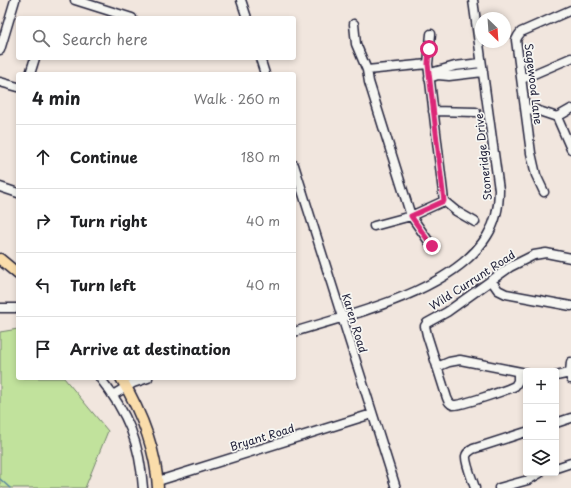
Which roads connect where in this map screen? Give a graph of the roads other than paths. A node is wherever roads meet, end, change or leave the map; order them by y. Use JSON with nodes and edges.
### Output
{"nodes":[{"id":1,"x":15,"y":0,"type":"edge"},
{"id":2,"x":75,"y":0,"type":"edge"},
{"id":3,"x":241,"y":0,"type":"edge"},
{"id":4,"x":473,"y":0,"type":"edge"},
{"id":5,"x":571,"y":10,"type":"edge"},
{"id":6,"x":126,"y":16,"type":"edge"},
{"id":7,"x":246,"y":16,"type":"edge"},
{"id":8,"x":354,"y":24,"type":"dead end"},
{"id":9,"x":431,"y":34,"type":"dead end"},
{"id":10,"x":0,"y":50,"type":"edge"},
{"id":11,"x":571,"y":58,"type":"edge"},
{"id":12,"x":34,"y":60,"type":"edge"},
{"id":13,"x":261,"y":60,"type":"edge"},
{"id":14,"x":482,"y":63,"type":"junction"},
{"id":15,"x":428,"y":64,"type":"junction"},
{"id":16,"x":367,"y":70,"type":"junction"},
{"id":17,"x":31,"y":72,"type":"edge"},
{"id":18,"x":264,"y":72,"type":"edge"},
{"id":19,"x":483,"y":72,"type":"junction"},
{"id":20,"x":429,"y":76,"type":"junction"},
{"id":21,"x":522,"y":79,"type":"junction"},
{"id":22,"x":0,"y":82,"type":"edge"},
{"id":23,"x":16,"y":86,"type":"edge"},
{"id":24,"x":526,"y":109,"type":"junction"},
{"id":25,"x":571,"y":109,"type":"edge"},
{"id":26,"x":433,"y":111,"type":"junction"},
{"id":27,"x":476,"y":112,"type":"dead end"},
{"id":28,"x":557,"y":117,"type":"junction"},
{"id":29,"x":571,"y":149,"type":"edge"},
{"id":30,"x":296,"y":171,"type":"edge"},
{"id":31,"x":0,"y":187,"type":"edge"},
{"id":32,"x":16,"y":192,"type":"edge"},
{"id":33,"x":544,"y":192,"type":"dead end"},
{"id":34,"x":444,"y":201,"type":"junction"},
{"id":35,"x":411,"y":216,"type":"junction"},
{"id":36,"x":475,"y":222,"type":"dead end"},
{"id":37,"x":374,"y":226,"type":"dead end"},
{"id":38,"x":432,"y":246,"type":"dead end"},
{"id":39,"x":0,"y":258,"type":"edge"},
{"id":40,"x":571,"y":258,"type":"edge"},
{"id":41,"x":16,"y":272,"type":"edge"},
{"id":42,"x":491,"y":280,"type":"junction"},
{"id":43,"x":571,"y":306,"type":"edge"},
{"id":44,"x":0,"y":308,"type":"edge"},
{"id":45,"x":16,"y":308,"type":"edge"},
{"id":46,"x":342,"y":317,"type":"junction"},
{"id":47,"x":296,"y":331,"type":"edge"},
{"id":48,"x":571,"y":362,"type":"edge"},
{"id":49,"x":437,"y":367,"type":"junction"},
{"id":50,"x":522,"y":373,"type":"edge"},
{"id":51,"x":559,"y":376,"type":"edge"},
{"id":52,"x":570,"y":376,"type":"edge"},
{"id":53,"x":102,"y":380,"type":"edge"},
{"id":54,"x":136,"y":380,"type":"edge"},
{"id":55,"x":123,"y":382,"type":"edge"},
{"id":56,"x":113,"y":395,"type":"junction"},
{"id":57,"x":372,"y":414,"type":"junction"},
{"id":58,"x":571,"y":418,"type":"edge"},
{"id":59,"x":559,"y":422,"type":"edge"},
{"id":60,"x":523,"y":433,"type":"edge"},
{"id":61,"x":571,"y":463,"type":"edge"},
{"id":62,"x":559,"y":467,"type":"edge"},
{"id":63,"x":535,"y":476,"type":"edge"},
{"id":64,"x":158,"y":485,"type":"edge"},
{"id":65,"x":143,"y":488,"type":"edge"},
{"id":66,"x":396,"y":488,"type":"edge"},
{"id":67,"x":475,"y":488,"type":"edge"},
{"id":68,"x":499,"y":488,"type":"edge"}],
"edges":[{"from":1,"to":10,"type":"street"},
{"from":2,"to":6,"type":"street"},
{"from":3,"to":7,"type":"street"},
{"from":4,"to":14,"type":"street","name":"Stoneridge Drive"},
{"from":5,"to":21,"type":"street","name":"Sagewood Lane"},
{"from":8,"to":16,"type":"street"},
{"from":9,"to":15,"type":"street"},
{"from":11,"to":21,"type":"street"},
{"from":12,"to":17,"type":"street"},
{"from":13,"to":18,"type":"street"},
{"from":14,"to":19,"type":"street","name":"Stoneridge Drive"},
{"from":14,"to":20,"type":"street"},
{"from":15,"to":16,"type":"street"},
{"from":15,"to":20,"type":"street"},
{"from":16,"to":35,"type":"street"},
{"from":19,"to":20,"type":"street"},
{"from":19,"to":46,"type":"street","name":"Stoneridge Drive"},
{"from":20,"to":26,"type":"street"},
{"from":21,"to":24,"type":"street","name":"Sagewood Lane"},
{"from":22,"to":23,"type":"street"},
{"from":24,"to":28,"type":"street"},
{"from":24,"to":33,"type":"street","name":"Sagewood Lane"},
{"from":25,"to":28,"type":"street"},
{"from":26,"to":27,"type":"street"},
{"from":26,"to":34,"type":"street"},
{"from":28,"to":29,"type":"street"},
{"from":30,"to":46,"type":"street","name":"Karen Road"},
{"from":31,"to":32,"type":"street"},
{"from":34,"to":35,"type":"street"},
{"from":34,"to":36,"type":"street"},
{"from":35,"to":37,"type":"street"},
{"from":35,"to":38,"type":"street"},
{"from":39,"to":41,"type":"main road"},
{"from":40,"to":42,"type":"street","name":"Wild Currunt Road"},
{"from":42,"to":43,"type":"street"},
{"from":42,"to":49,"type":"street","name":"Wild Currunt Road"},
{"from":44,"to":45,"type":"street"},
{"from":46,"to":47,"type":"street","name":"Stoneridge Drive"},
{"from":46,"to":57,"type":"street","name":"Karen Road"},
{"from":48,"to":52,"type":"street"},
{"from":49,"to":50,"type":"street"},
{"from":49,"to":50,"type":"street","name":"Wild Currunt Road"},
{"from":51,"to":52,"type":"street"},
{"from":53,"to":56,"type":"street"},
{"from":54,"to":55,"type":"street"},
{"from":55,"to":56,"type":"street"},
{"from":55,"to":64,"type":"main road"},
{"from":56,"to":65,"type":"street"},
{"from":57,"to":64,"type":"street","name":"Bryant Road"},
{"from":57,"to":66,"type":"street","name":"Karen Road"},
{"from":58,"to":59,"type":"street"},
{"from":60,"to":67,"type":"street"},
{"from":61,"to":62,"type":"street"},
{"from":63,"to":68,"type":"street"}]}
